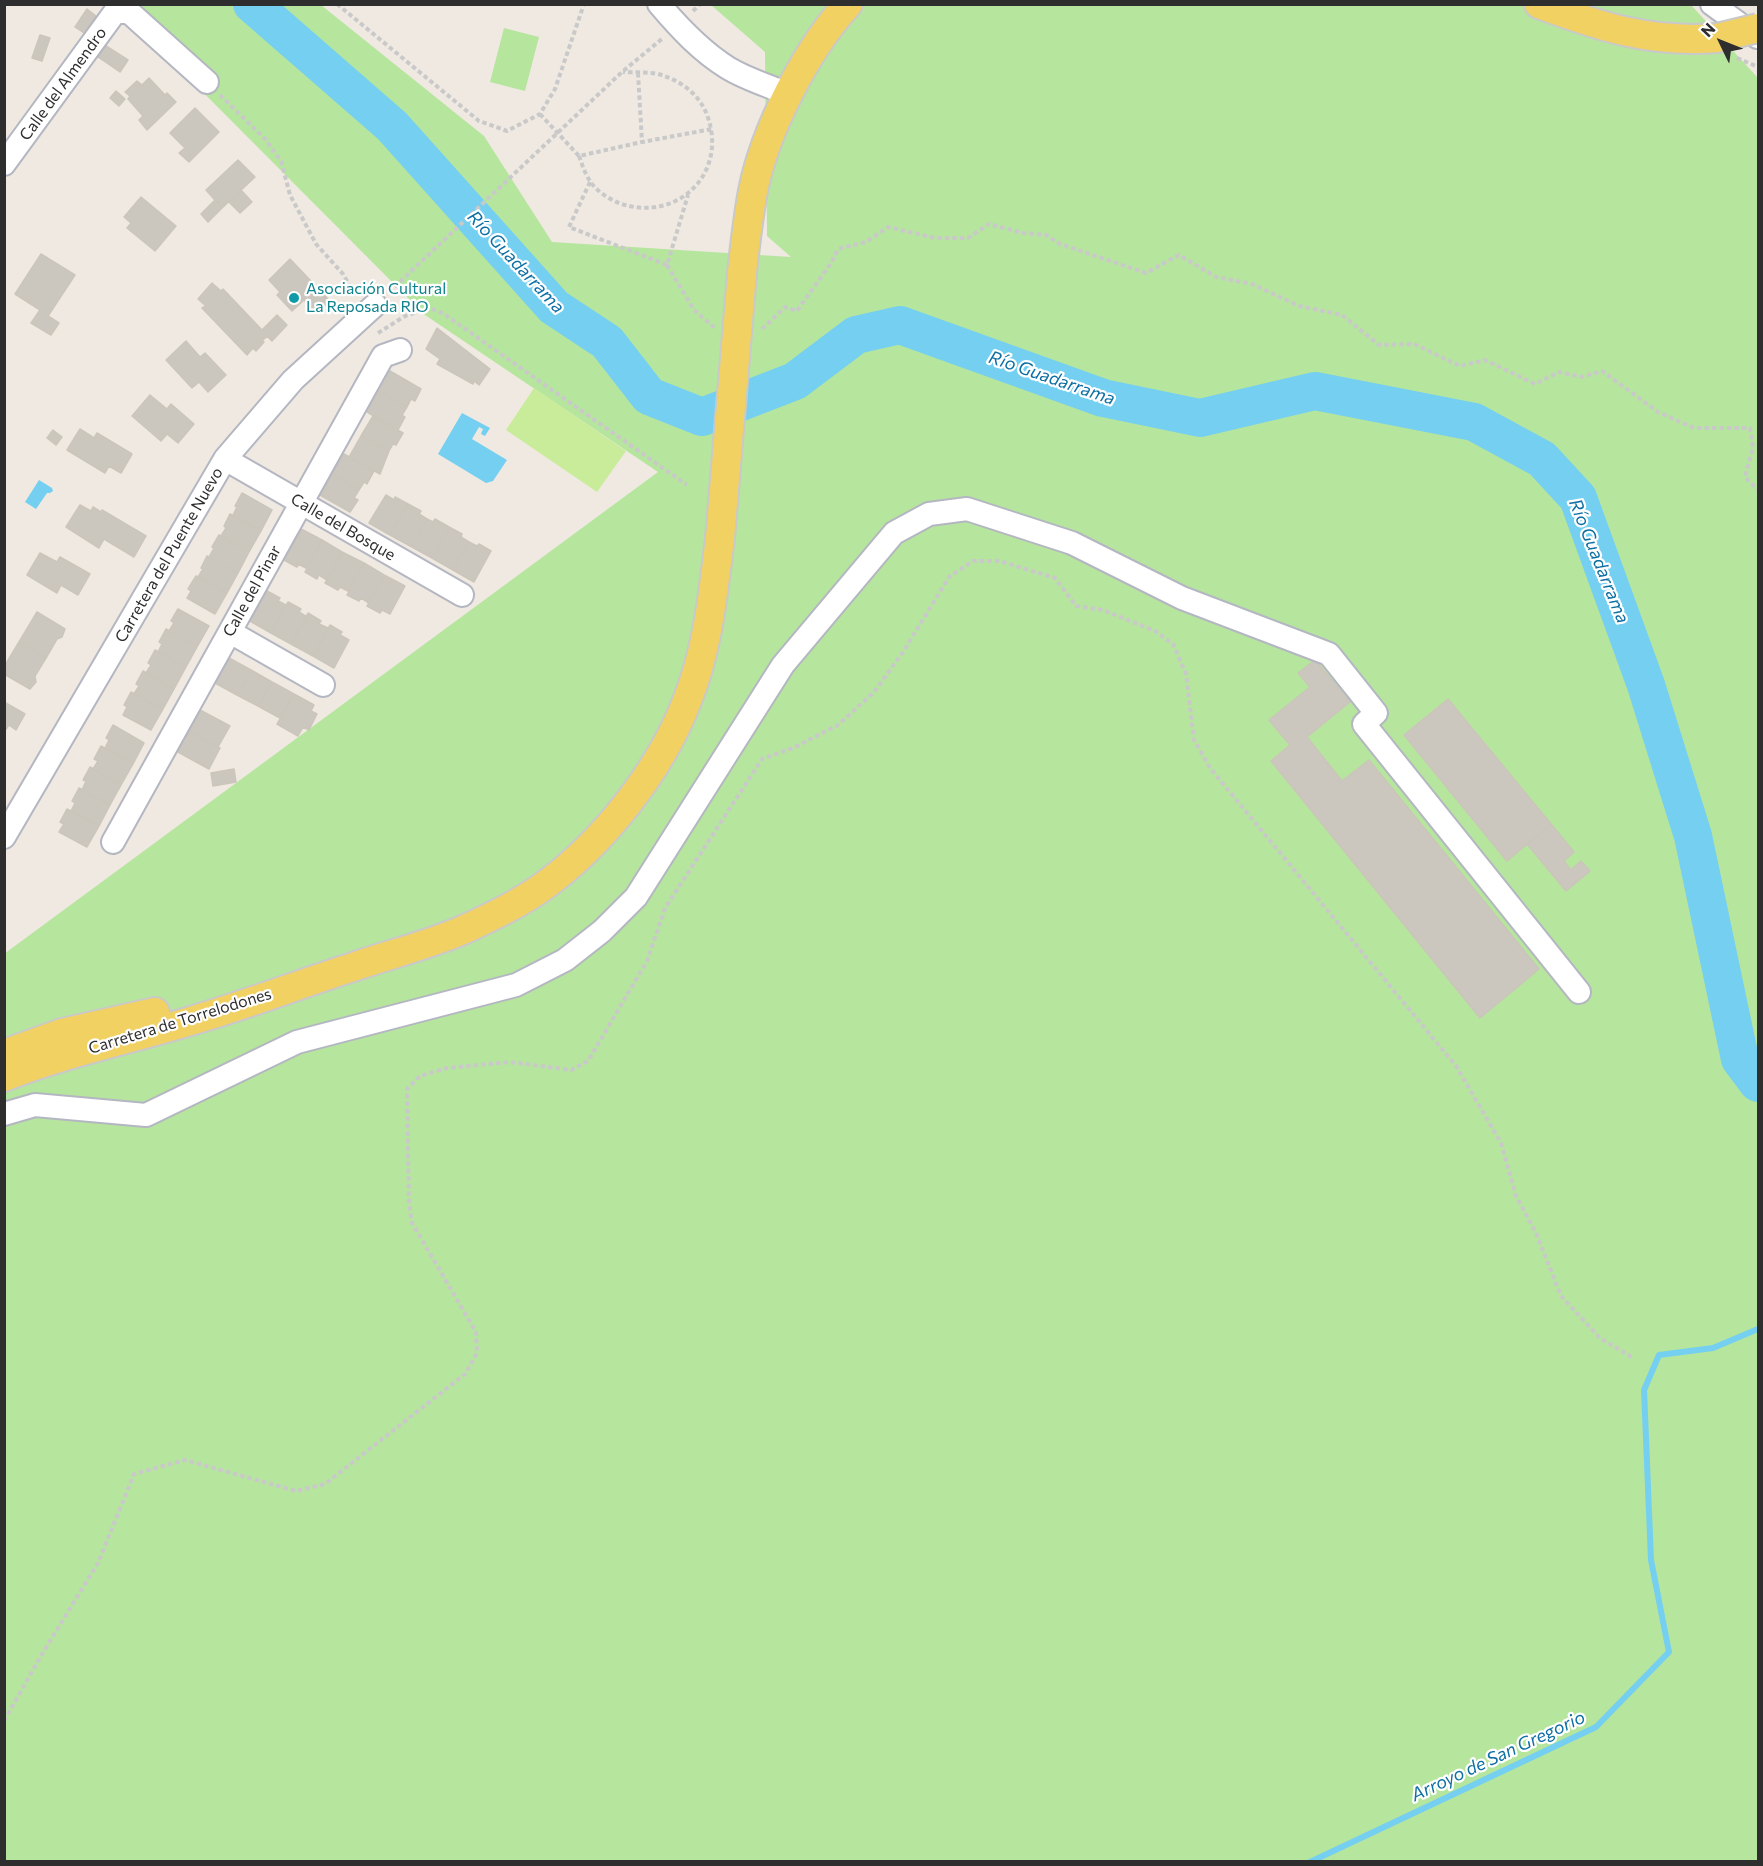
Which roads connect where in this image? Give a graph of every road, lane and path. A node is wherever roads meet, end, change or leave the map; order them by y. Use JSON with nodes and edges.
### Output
{"nodes":[{"id":1,"x":337,"y":4,"type":"edge"},
{"id":2,"x":584,"y":4,"type":"edge"},
{"id":3,"x":659,"y":4,"type":"edge"},
{"id":4,"x":700,"y":4,"type":"edge"},
{"id":5,"x":848,"y":4,"type":"edge"},
{"id":6,"x":1539,"y":4,"type":"edge"},
{"id":7,"x":1712,"y":4,"type":"edge"},
{"id":8,"x":677,"y":26,"type":"junction"},
{"id":9,"x":1758,"y":28,"type":"edge"},
{"id":10,"x":1758,"y":38,"type":"edge"},
{"id":11,"x":622,"y":72,"type":"junction"},
{"id":12,"x":638,"y":73,"type":"junction"},
{"id":13,"x":207,"y":82,"type":"joint"},
{"id":14,"x":788,"y":94,"type":"junction"},
{"id":15,"x":540,"y":114,"type":"junction"},
{"id":16,"x":712,"y":129,"type":"junction"},
{"id":17,"x":558,"y":134,"type":"junction"},
{"id":18,"x":642,"y":142,"type":"junction"},
{"id":19,"x":579,"y":156,"type":"junction"},
{"id":20,"x":4,"y":164,"type":"edge"},
{"id":21,"x":590,"y":182,"type":"junction"},
{"id":22,"x":688,"y":195,"type":"junction"},
{"id":23,"x":667,"y":265,"type":"junction"},
{"id":24,"x":369,"y":310,"type":"junction"},
{"id":25,"x":718,"y":330,"type":"dead end"},
{"id":26,"x":758,"y":333,"type":"dead end"},
{"id":27,"x":368,"y":339,"type":"dead end"},
{"id":28,"x":400,"y":350,"type":"dead end"},
{"id":29,"x":225,"y":459,"type":"junction"},
{"id":30,"x":687,"y":485,"type":"dead end"},
{"id":31,"x":1758,"y":490,"type":"edge"},
{"id":32,"x":302,"y":503,"type":"junction"},
{"id":33,"x":462,"y":595,"type":"dead end"},
{"id":34,"x":230,"y":632,"type":"junction"},
{"id":35,"x":323,"y":685,"type":"dead end"},
{"id":36,"x":4,"y":837,"type":"edge"},
{"id":37,"x":113,"y":842,"type":"dead end"},
{"id":38,"x":356,"y":966,"type":"junction"},
{"id":39,"x":1579,"y":992,"type":"dead end"},
{"id":40,"x":62,"y":1033,"type":"junction"},
{"id":41,"x":4,"y":1047,"type":"edge"},
{"id":42,"x":4,"y":1054,"type":"edge"},
{"id":43,"x":44,"y":1061,"type":"junction"},
{"id":44,"x":4,"y":1067,"type":"edge"},
{"id":45,"x":4,"y":1077,"type":"edge"},
{"id":46,"x":4,"y":1114,"type":"edge"},
{"id":47,"x":1633,"y":1358,"type":"dead end"},
{"id":48,"x":4,"y":1721,"type":"edge"}],
"edges":[{"from":1,"to":15,"type":"path"},
{"from":2,"to":15,"type":"path"},
{"from":3,"to":8,"type":"street"},
{"from":4,"to":8,"type":"path"},
{"from":5,"to":14,"type":"main road"},
{"from":6,"to":9,"type":"main road","bridge":true},
{"from":7,"to":10,"type":"street"},
{"from":8,"to":11,"type":"path"},
{"from":8,"to":14,"type":"street"},
{"from":11,"to":12,"type":"path"},
{"from":11,"to":17,"type":"path"},
{"from":12,"to":16,"type":"path"},
{"from":12,"to":18,"type":"path"},
{"from":13,"to":20,"type":"street","name":"Calle del Almendro"},
{"from":13,"to":24,"type":"path"},
{"from":14,"to":38,"type":"main road","name":"Carretera de Torrelodones","bridge":true},
{"from":15,"to":17,"type":"path"},
{"from":16,"to":18,"type":"path"},
{"from":16,"to":22,"type":"path"},
{"from":17,"to":19,"type":"path"},
{"from":17,"to":24,"type":"path"},
{"from":18,"to":19,"type":"path"},
{"from":19,"to":21,"type":"path"},
{"from":21,"to":22,"type":"path"},
{"from":21,"to":23,"type":"path"},
{"from":22,"to":23,"type":"path"},
{"from":23,"to":25,"type":"path"},
{"from":24,"to":29,"type":"street","name":"Carretera del Puente Nuevo"},
{"from":26,"to":31,"type":"path"},
{"from":27,"to":30,"type":"path"},
{"from":28,"to":32,"type":"street","name":"Calle del Pinar"},
{"from":29,"to":32,"type":"street","name":"Calle del Bosque"},
{"from":29,"to":36,"type":"street","name":"Carretera del Puente Nuevo"},
{"from":32,"to":33,"type":"street","name":"Calle del Bosque"},
{"from":32,"to":34,"type":"street","name":"Calle del Pinar"},
{"from":34,"to":35,"type":"street"},
{"from":34,"to":37,"type":"street","name":"Calle del Pinar"},
{"from":38,"to":40,"type":"main road","name":"Carretera de Torrelodones"},
{"from":38,"to":43,"type":"main road","name":"Carretera de Torrelodones"},
{"from":39,"to":46,"type":"street"},
{"from":40,"to":41,"type":"street"},
{"from":40,"to":42,"type":"main road","name":"Carretera de Torrelodones"},
{"from":43,"to":44,"type":"street"},
{"from":43,"to":45,"type":"main road","name":"Carretera de Torrelodones"},
{"from":47,"to":48,"type":"path"}]}
